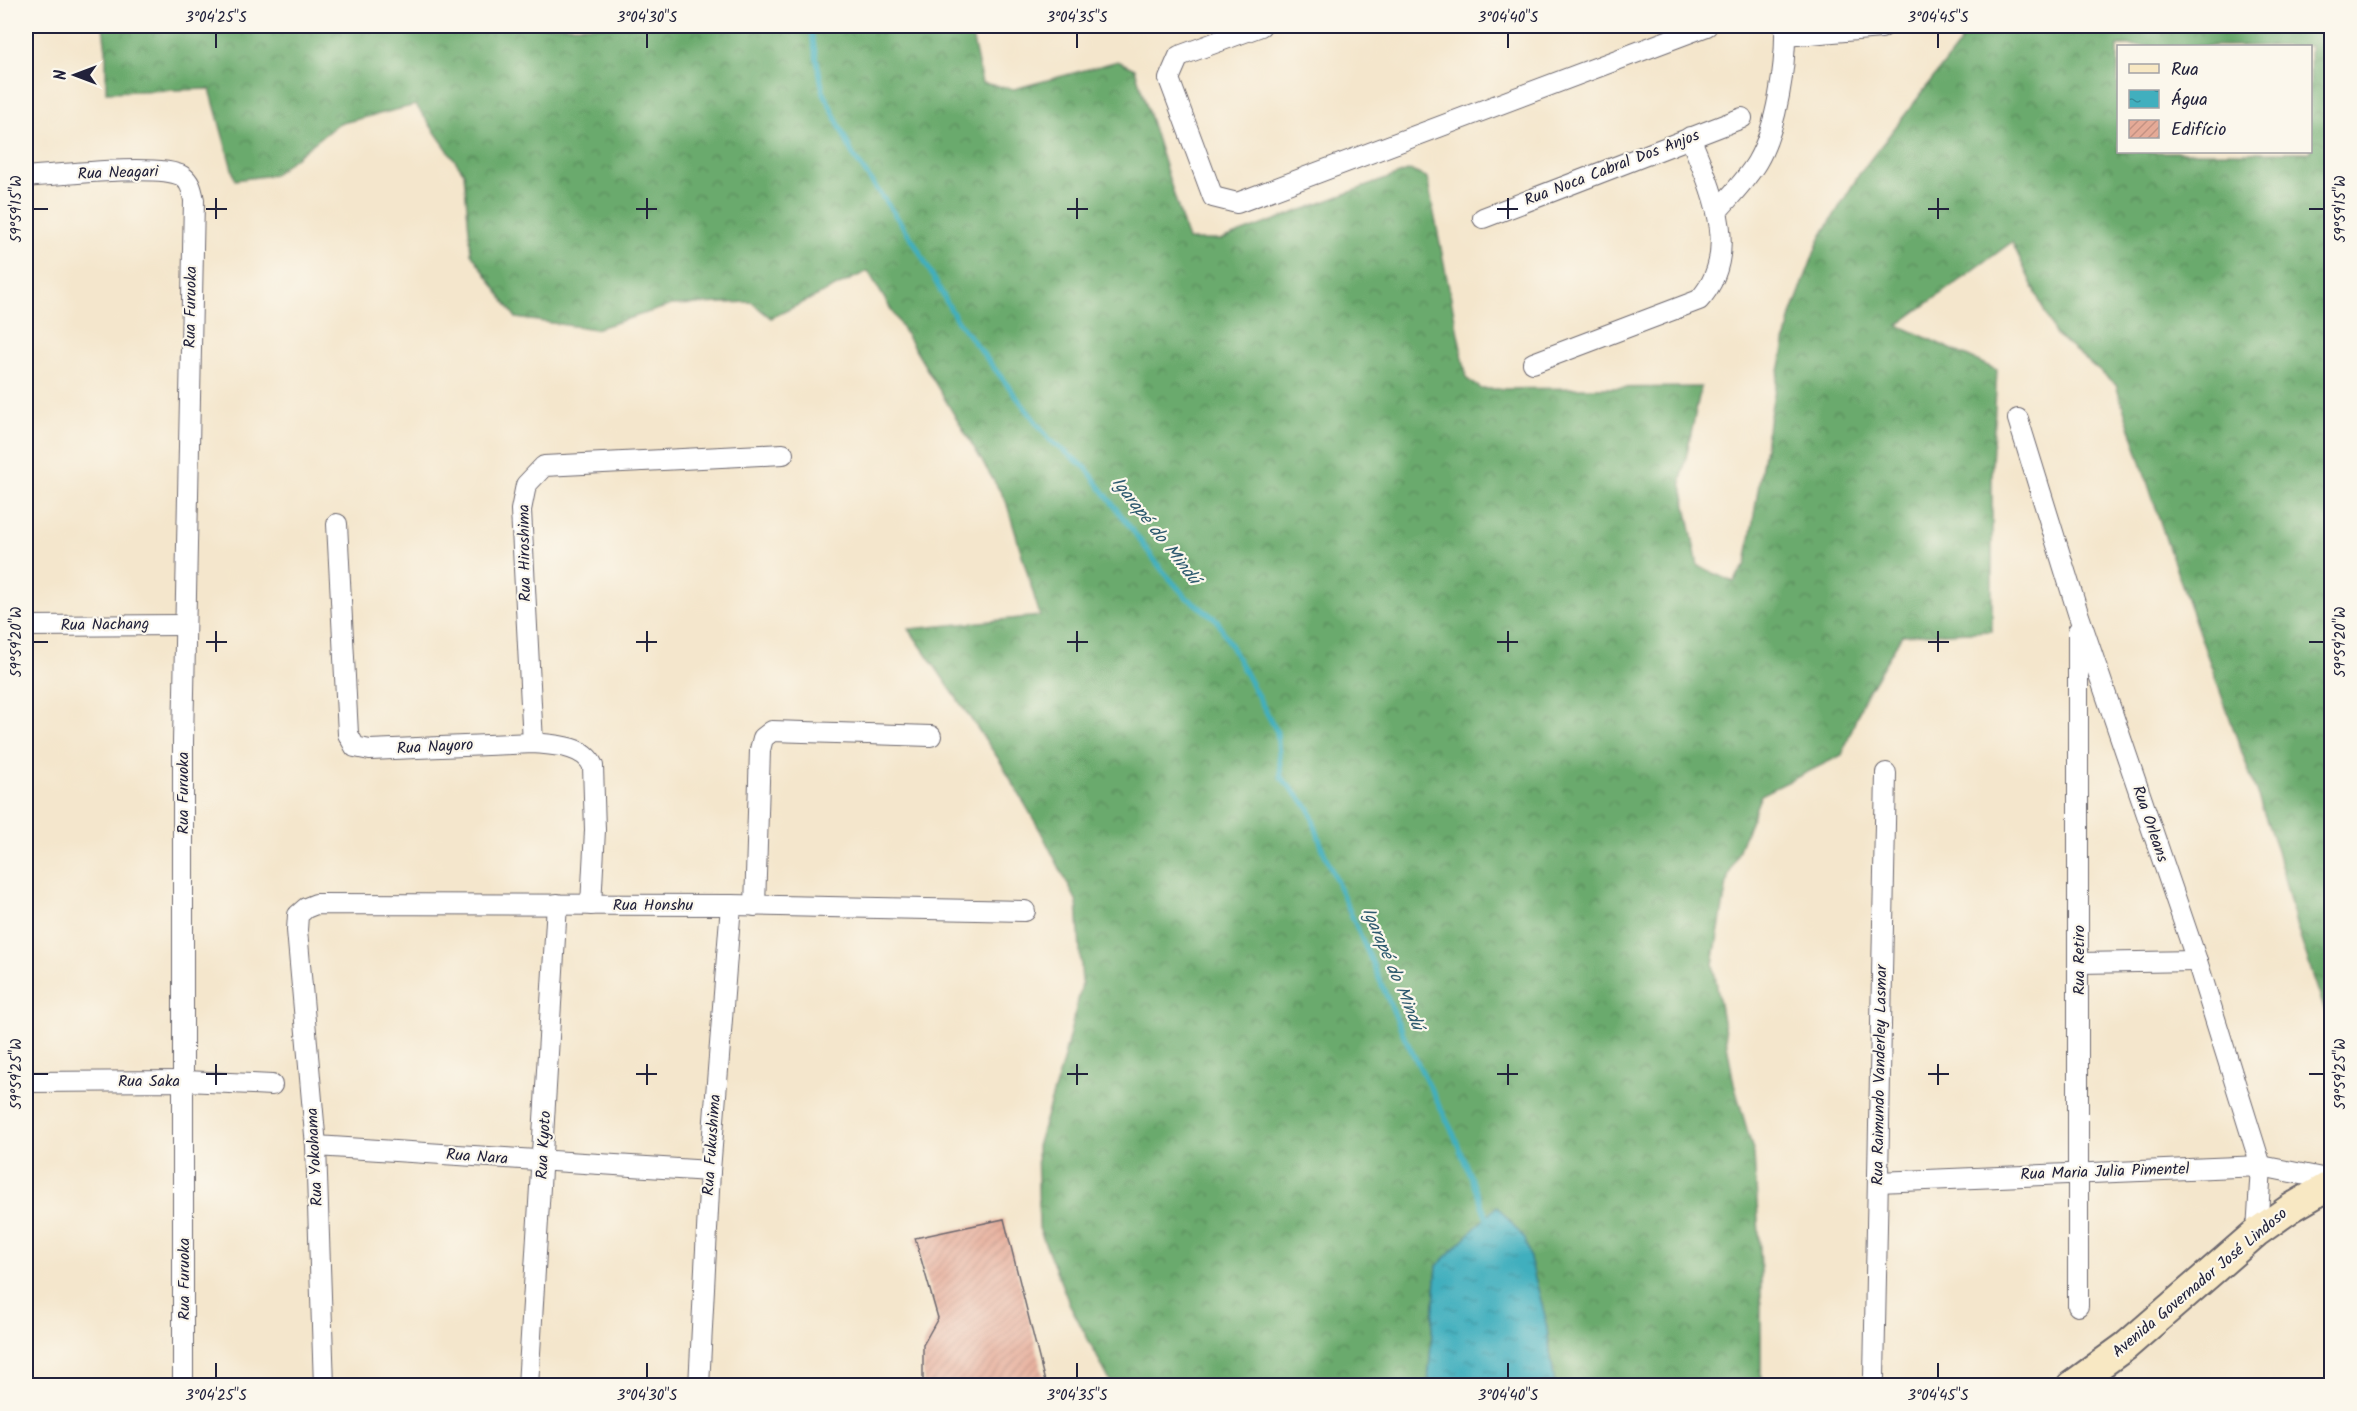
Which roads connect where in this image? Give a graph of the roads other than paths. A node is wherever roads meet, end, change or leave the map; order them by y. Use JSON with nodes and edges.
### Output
{"nodes":[{"id":1,"x":1261,"y":26,"type":"edge"},
{"id":2,"x":1707,"y":26,"type":"edge"},
{"id":3,"x":1884,"y":26,"type":"edge"},
{"id":4,"x":1785,"y":31,"type":"edge"},
{"id":5,"x":1742,"y":118,"type":"dead end"},
{"id":6,"x":1690,"y":137,"type":"junction"},
{"id":7,"x":26,"y":177,"type":"edge"},
{"id":8,"x":194,"y":200,"type":"joint"},
{"id":9,"x":1719,"y":209,"type":"junction"},
{"id":10,"x":1483,"y":218,"type":"dead end"},
{"id":11,"x":1533,"y":363,"type":"dead end"},
{"id":12,"x":2018,"y":419,"type":"dead end"},
{"id":13,"x":783,"y":454,"type":"dead end"},
{"id":14,"x":337,"y":524,"type":"dead end"},
{"id":15,"x":2078,"y":613,"type":"junction"},
{"id":16,"x":184,"y":625,"type":"junction"},
{"id":17,"x":26,"y":626,"type":"edge"},
{"id":18,"x":931,"y":735,"type":"dead end"},
{"id":19,"x":533,"y":743,"type":"junction"},
{"id":20,"x":1886,"y":773,"type":"dead end"},
{"id":21,"x":557,"y":904,"type":"junction"},
{"id":22,"x":591,"y":905,"type":"junction"},
{"id":23,"x":731,"y":905,"type":"junction"},
{"id":24,"x":755,"y":906,"type":"junction"},
{"id":25,"x":1025,"y":911,"type":"dead end"},
{"id":26,"x":297,"y":930,"type":"joint"},
{"id":27,"x":2197,"y":962,"type":"junction"},
{"id":28,"x":2079,"y":963,"type":"junction"},
{"id":29,"x":185,"y":1081,"type":"junction"},
{"id":30,"x":26,"y":1082,"type":"edge"},
{"id":31,"x":272,"y":1085,"type":"dead end"},
{"id":32,"x":316,"y":1146,"type":"junction"},
{"id":33,"x":544,"y":1162,"type":"junction"},
{"id":34,"x":2261,"y":1166,"type":"junction"},
{"id":35,"x":710,"y":1170,"type":"junction"},
{"id":36,"x":2079,"y":1173,"type":"junction"},
{"id":37,"x":1878,"y":1182,"type":"junction"},
{"id":38,"x":2331,"y":1182,"type":"edge"},
{"id":39,"x":2257,"y":1232,"type":"junction"},
{"id":40,"x":2078,"y":1306,"type":"dead end"},
{"id":41,"x":1874,"y":1377,"type":"dead end"},
{"id":42,"x":183,"y":1386,"type":"edge"},
{"id":43,"x":324,"y":1386,"type":"edge"},
{"id":44,"x":528,"y":1386,"type":"edge"},
{"id":45,"x":699,"y":1386,"type":"edge"},
{"id":46,"x":2071,"y":1386,"type":"edge"}],
"edges":[{"from":1,"to":2,"type":"street"},
{"from":3,"to":4,"type":"street"},
{"from":4,"to":9,"type":"street"},
{"from":5,"to":6,"type":"street","name":"Rua Noca Cabral Dos Anjos"},
{"from":6,"to":9,"type":"street"},
{"from":6,"to":10,"type":"street","name":"Rua Noca Cabral Dos Anjos"},
{"from":7,"to":8,"type":"street","name":"Rua Neagari"},
{"from":8,"to":16,"type":"street","name":"Rua Furuoka"},
{"from":9,"to":11,"type":"street"},
{"from":12,"to":15,"type":"street","name":"Rua Orleans"},
{"from":13,"to":19,"type":"street","name":"Rua Hiroshima"},
{"from":14,"to":19,"type":"street","name":"Rua Nayoro"},
{"from":15,"to":27,"type":"street","name":"Rua Orleans"},
{"from":15,"to":28,"type":"street","name":"Rua Retiro"},
{"from":16,"to":17,"type":"street","name":"Rua Nachang"},
{"from":16,"to":29,"type":"street","name":"Rua Furuoka"},
{"from":18,"to":24,"type":"street"},
{"from":19,"to":22,"type":"street","name":"Rua Nayoro"},
{"from":20,"to":37,"type":"street","name":"Rua Raimundo Vanderley Lasmar"},
{"from":21,"to":22,"type":"street","name":"Rua Honshu"},
{"from":21,"to":26,"type":"street","name":"Rua Honshu"},
{"from":21,"to":33,"type":"street","name":"Rua Kyoto"},
{"from":22,"to":23,"type":"street","name":"Rua Honshu"},
{"from":23,"to":24,"type":"street","name":"Rua Honshu"},
{"from":23,"to":35,"type":"street","name":"Rua Fukushima"},
{"from":24,"to":25,"type":"street","name":"Rua Honshu"},
{"from":26,"to":32,"type":"street","name":"Rua Yokohama"},
{"from":27,"to":28,"type":"street"},
{"from":27,"to":34,"type":"street","name":"Rua Orleans"},
{"from":28,"to":36,"type":"street","name":"Rua Retiro"},
{"from":29,"to":30,"type":"street","name":"Rua Saka"},
{"from":29,"to":31,"type":"street","name":"Rua Saka"},
{"from":29,"to":42,"type":"street","name":"Rua Furuoka"},
{"from":32,"to":33,"type":"street","name":"Rua Nara"},
{"from":32,"to":43,"type":"street","name":"Rua Yokohama"},
{"from":33,"to":35,"type":"street","name":"Rua Nara"},
{"from":33,"to":44,"type":"street","name":"Rua Kyoto"},
{"from":34,"to":36,"type":"street","name":"Rua Maria Julia Pimentel"},
{"from":34,"to":38,"type":"street","name":"Rua Maria Julia Pimentel"},
{"from":34,"to":39,"type":"street","name":"Rua Orleans"},
{"from":35,"to":45,"type":"street","name":"Rua Fukushima"},
{"from":36,"to":37,"type":"street","name":"Rua Maria Julia Pimentel"},
{"from":36,"to":40,"type":"street","name":"Rua Retiro"},
{"from":37,"to":41,"type":"street","name":"Rua Raimundo Vanderley Lasmar"},
{"from":38,"to":39,"type":"main road","name":"Avenida Governador José Lindoso"},
{"from":39,"to":46,"type":"main road","name":"Avenida Governador José Lindoso"}]}
